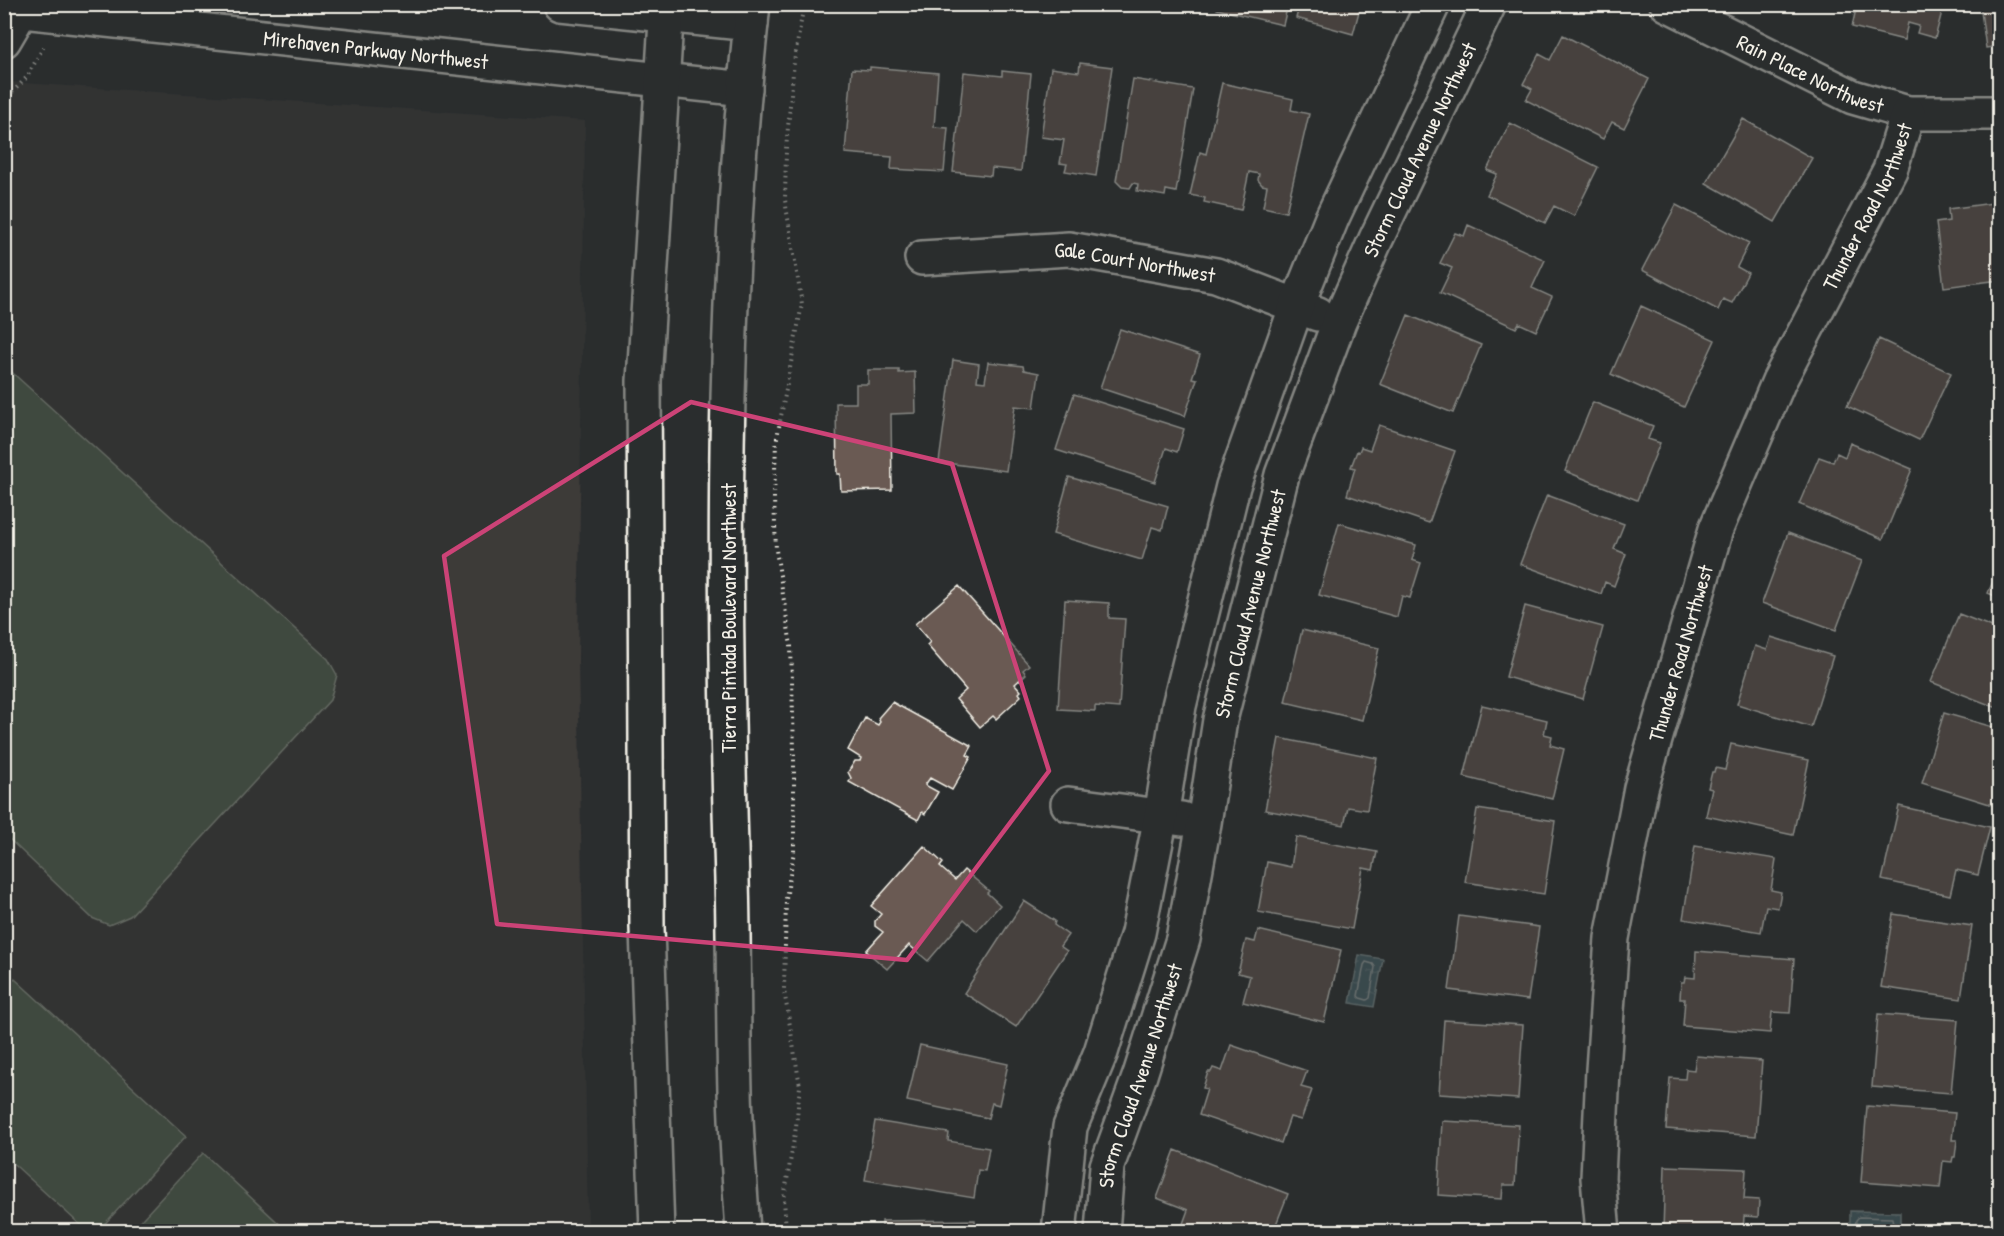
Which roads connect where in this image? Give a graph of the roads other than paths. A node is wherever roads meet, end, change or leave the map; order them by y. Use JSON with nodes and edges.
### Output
{"nodes":[{"id":1,"x":560,"y":4,"type":"edge"},
{"id":2,"x":1433,"y":4,"type":"edge"},
{"id":3,"x":1489,"y":4,"type":"edge"},
{"id":4,"x":1667,"y":4,"type":"edge"},
{"id":5,"x":13,"y":10,"type":"edge"},
{"id":6,"x":666,"y":10,"type":"edge"},
{"id":7,"x":752,"y":14,"type":"edge"},
{"id":8,"x":4,"y":40,"type":"edge"},
{"id":9,"x":661,"y":80,"type":"junction"},
{"id":10,"x":745,"y":89,"type":"junction"},
{"id":11,"x":1908,"y":113,"type":"junction"},
{"id":12,"x":2000,"y":113,"type":"edge"},
{"id":13,"x":922,"y":258,"type":"dead end"},
{"id":14,"x":1297,"y":305,"type":"junction"},
{"id":15,"x":1339,"y":322,"type":"junction"},
{"id":16,"x":1068,"y":804,"type":"dead end"},
{"id":17,"x":1161,"y":816,"type":"junction"},
{"id":18,"x":1204,"y":823,"type":"junction"},
{"id":19,"x":657,"y":1232,"type":"edge"},
{"id":20,"x":743,"y":1232,"type":"edge"},
{"id":21,"x":1059,"y":1232,"type":"edge"},
{"id":22,"x":1102,"y":1232,"type":"edge"},
{"id":23,"x":1603,"y":1232,"type":"edge"}],
"edges":[{"from":1,"to":6,"type":"street"},
{"from":2,"to":14,"type":"street","name":"Storm Cloud Avenue Northwest"},
{"from":3,"to":15,"type":"street","name":"Storm Cloud Avenue Northwest"},
{"from":4,"to":11,"type":"street","name":"Rain Place Northwest"},
{"from":5,"to":8,"type":"street"},
{"from":5,"to":9,"type":"street","name":"Mirehaven Parkway Northwest"},
{"from":6,"to":7,"type":"street"},
{"from":6,"to":9,"type":"street"},
{"from":7,"to":10,"type":"street","name":"Tierra Pintada Boulevard Northwest"},
{"from":9,"to":10,"type":"street","name":"Mirehaven Parkway Northwest"},
{"from":9,"to":19,"type":"street"},
{"from":10,"to":20,"type":"street","name":"Tierra Pintada Boulevard Northwest"},
{"from":11,"to":12,"type":"street","name":"Rain Place Northwest"},
{"from":11,"to":23,"type":"street","name":"Thunder Road Northwest"},
{"from":13,"to":14,"type":"street","name":"Gale Court Northwest"},
{"from":14,"to":15,"type":"street","name":"Gale Court Northwest"},
{"from":14,"to":17,"type":"street","name":"Storm Cloud Avenue Northwest"},
{"from":15,"to":18,"type":"street","name":"Storm Cloud Avenue Northwest"},
{"from":16,"to":17,"type":"street"},
{"from":17,"to":18,"type":"street"},
{"from":17,"to":21,"type":"street","name":"Storm Cloud Avenue Northwest"},
{"from":18,"to":22,"type":"street","name":"Storm Cloud Avenue Northwest"}]}
